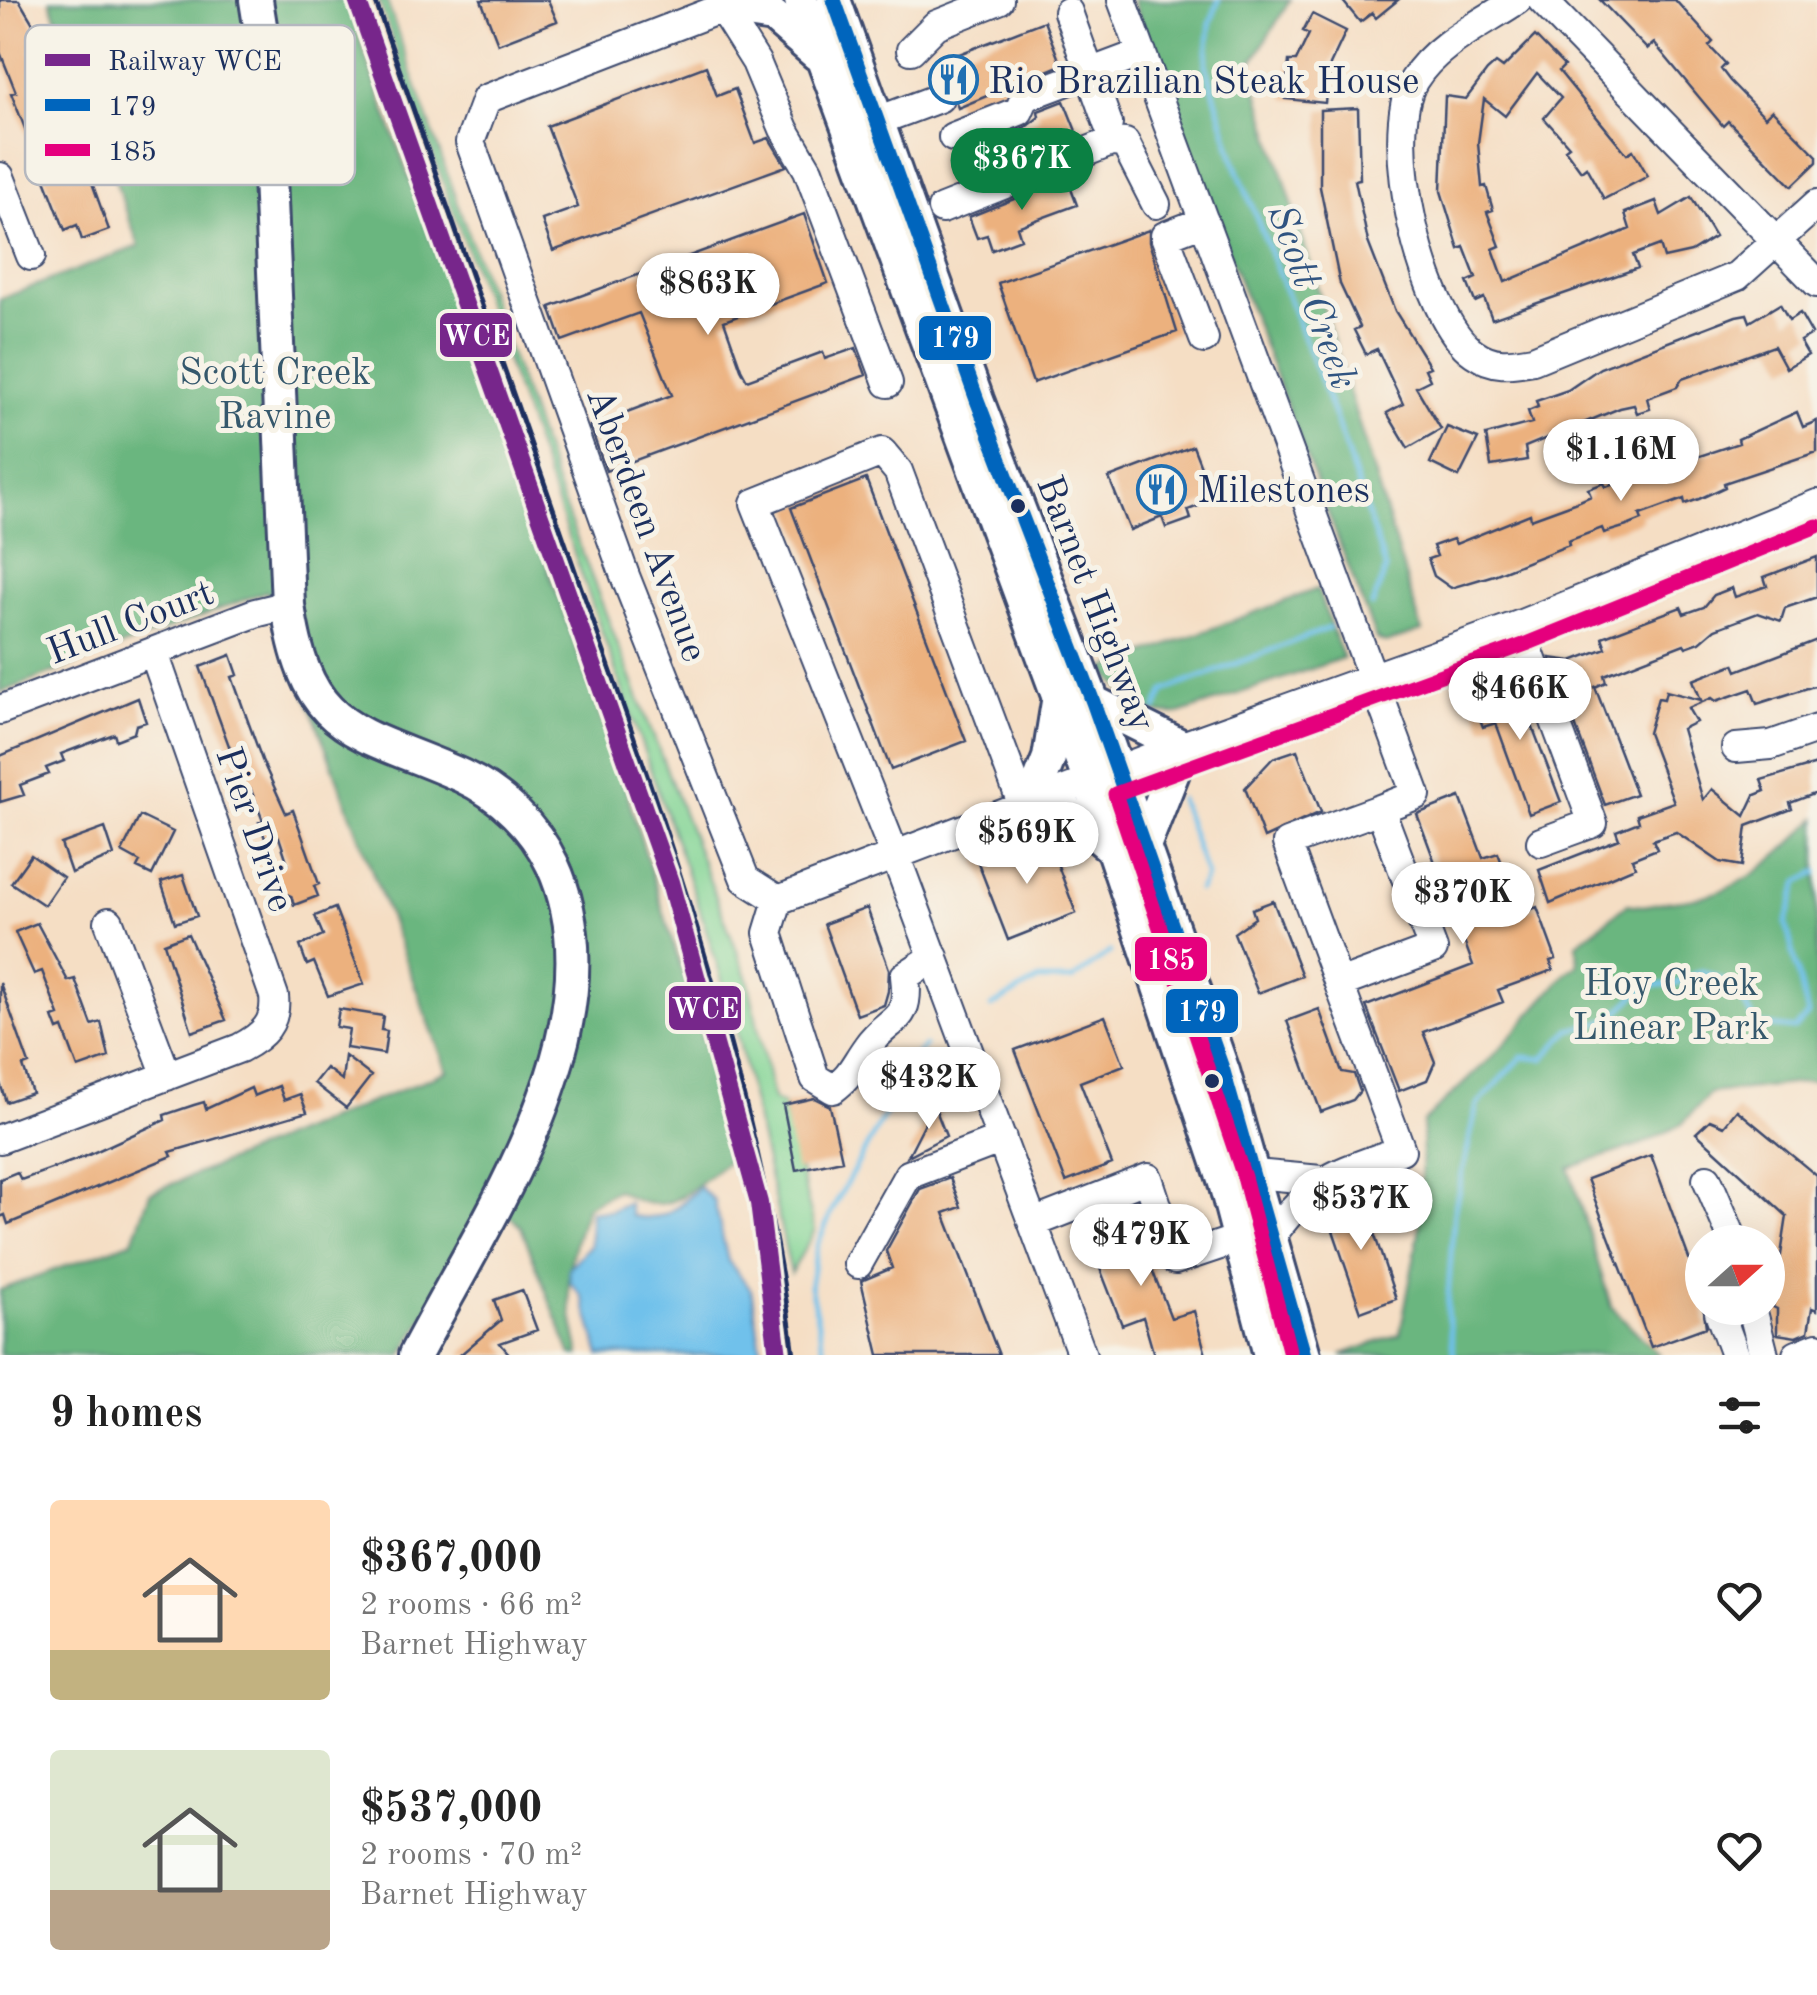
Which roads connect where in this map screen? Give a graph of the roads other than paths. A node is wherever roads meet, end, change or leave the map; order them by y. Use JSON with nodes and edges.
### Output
{"nodes":[{"id":1,"x":256,"y":0,"type":"edge"},
{"id":2,"x":801,"y":0,"type":"edge"},
{"id":3,"x":834,"y":0,"type":"edge"},
{"id":4,"x":998,"y":0,"type":"edge"},
{"id":5,"x":1122,"y":0,"type":"edge"},
{"id":6,"x":1517,"y":0,"type":"edge"},
{"id":7,"x":1542,"y":0,"type":"edge"},
{"id":8,"x":730,"y":3,"type":"edge"},
{"id":9,"x":1068,"y":12,"type":"dead end"},
{"id":10,"x":259,"y":25,"type":"edge"},
{"id":11,"x":911,"y":50,"type":"dead end"},
{"id":12,"x":1142,"y":53,"type":"junction"},
{"id":13,"x":824,"y":60,"type":"junction"},
{"id":14,"x":1091,"y":73,"type":"junction"},
{"id":15,"x":940,"y":98,"type":"dead end"},
{"id":16,"x":880,"y":120,"type":"junction"},
{"id":17,"x":1108,"y":124,"type":"dead end"},
{"id":18,"x":953,"y":137,"type":"dead end"},
{"id":19,"x":0,"y":177,"type":"edge"},
{"id":20,"x":271,"y":185,"type":"edge"},
{"id":21,"x":1156,"y":204,"type":"dead end"},
{"id":22,"x":1817,"y":204,"type":"edge"},
{"id":23,"x":942,"y":209,"type":"dead end"},
{"id":24,"x":1204,"y":221,"type":"junction"},
{"id":25,"x":1778,"y":242,"type":"junction"},
{"id":26,"x":31,"y":256,"type":"dead end"},
{"id":27,"x":1817,"y":283,"type":"edge"},
{"id":28,"x":1204,"y":339,"type":"dead end"},
{"id":29,"x":888,"y":383,"type":"dead end"},
{"id":30,"x":1817,"y":504,"type":"edge"},
{"id":31,"x":288,"y":605,"type":"junction"},
{"id":32,"x":1519,"y":625,"type":"junction"},
{"id":33,"x":154,"y":653,"type":"junction"},
{"id":34,"x":1373,"y":676,"type":"junction"},
{"id":35,"x":1058,"y":701,"type":"junction"},
{"id":36,"x":1094,"y":702,"type":"junction"},
{"id":37,"x":0,"y":710,"type":"edge"},
{"id":38,"x":1817,"y":729,"type":"edge"},
{"id":39,"x":1183,"y":746,"type":"junction"},
{"id":40,"x":1736,"y":748,"type":"dead end"},
{"id":41,"x":1103,"y":776,"type":"junction"},
{"id":42,"x":1027,"y":805,"type":"junction"},
{"id":43,"x":1380,"y":809,"type":"junction"},
{"id":44,"x":1542,"y":842,"type":"dead end"},
{"id":45,"x":1128,"y":847,"type":"junction"},
{"id":46,"x":896,"y":856,"type":"junction"},
{"id":47,"x":778,"y":900,"type":"junction"},
{"id":48,"x":109,"y":922,"type":"dead end"},
{"id":49,"x":934,"y":957,"type":"junction"},
{"id":50,"x":1338,"y":984,"type":"junction"},
{"id":51,"x":166,"y":1076,"type":"junction"},
{"id":52,"x":0,"y":1138,"type":"edge"},
{"id":53,"x":1002,"y":1139,"type":"junction"},
{"id":54,"x":1255,"y":1174,"type":"junction"},
{"id":55,"x":1321,"y":1180,"type":"junction"},
{"id":56,"x":1707,"y":1180,"type":"dead end"},
{"id":57,"x":1033,"y":1223,"type":"junction"},
{"id":58,"x":1727,"y":1225,"type":"edge"},
{"id":59,"x":1257,"y":1236,"type":"junction"},
{"id":60,"x":858,"y":1264,"type":"dead end"},
{"id":61,"x":1724,"y":1325,"type":"edge"},
{"id":62,"x":1756,"y":1325,"type":"edge"},
{"id":63,"x":1817,"y":1347,"type":"edge"},
{"id":64,"x":415,"y":1355,"type":"edge"},
{"id":65,"x":1082,"y":1355,"type":"edge"},
{"id":66,"x":1270,"y":1355,"type":"edge"},
{"id":67,"x":1304,"y":1355,"type":"edge"},
{"id":68,"x":1735,"y":1355,"type":"edge"},
{"id":69,"x":1764,"y":1355,"type":"edge"},
{"id":70,"x":1797,"y":1355,"type":"edge"}],
"edges":[{"from":1,"to":10,"type":"main road"},
{"from":2,"to":13,"type":"main road","name":"Barnet Highway"},
{"from":3,"to":16,"type":"main road","name":"Barnet Highway"},
{"from":4,"to":11,"type":"street"},
{"from":5,"to":12,"type":"street"},
{"from":6,"to":25,"type":"street"},
{"from":7,"to":25,"type":"street"},
{"from":8,"to":13,"type":"main road"},
{"from":8,"to":29,"type":"street"},
{"from":8,"to":47,"type":"street","name":"Aberdeen Avenue"},
{"from":9,"to":14,"type":"street"},
{"from":12,"to":14,"type":"street"},
{"from":12,"to":24,"type":"street"},
{"from":13,"to":35,"type":"main road","name":"Barnet Highway"},
{"from":14,"to":17,"type":"street"},
{"from":14,"to":18,"type":"street"},
{"from":15,"to":16,"type":"street"},
{"from":16,"to":36,"type":"main road","name":"Barnet Highway"},
{"from":19,"to":26,"type":"street"},
{"from":20,"to":31,"type":"main road"},
{"from":21,"to":23,"type":"street"},
{"from":22,"to":25,"type":"street"},
{"from":24,"to":28,"type":"street"},
{"from":24,"to":34,"type":"street"},
{"from":25,"to":27,"type":"street"},
{"from":30,"to":32,"type":"street"},
{"from":31,"to":33,"type":"street","name":"Hull Court"},
{"from":31,"to":64,"type":"main road"},
{"from":32,"to":34,"type":"street"},
{"from":32,"to":44,"type":"street"},
{"from":33,"to":37,"type":"street","name":"Hull Court"},
{"from":33,"to":51,"type":"street","name":"Pier Drive"},
{"from":34,"to":39,"type":"street"},
{"from":34,"to":43,"type":"street"},
{"from":35,"to":41,"type":"main road","name":"Barnet Highway"},
{"from":35,"to":42,"type":"main road"},
{"from":36,"to":39,"type":"main road"},
{"from":36,"to":41,"type":"main road","name":"Barnet Highway"},
{"from":38,"to":40,"type":"street"},
{"from":39,"to":41,"type":"street"},
{"from":39,"to":45,"type":"main road"},
{"from":41,"to":42,"type":"street"},
{"from":41,"to":45,"type":"main road","name":"Barnet Highway"},
{"from":42,"to":45,"type":"main road"},
{"from":42,"to":46,"type":"street"},
{"from":42,"to":46,"type":"street"},
{"from":43,"to":50,"type":"street"},
{"from":43,"to":50,"type":"street"},
{"from":45,"to":54,"type":"main road","name":"Barnet Highway"},
{"from":45,"to":59,"type":"main road","name":"Barnet Highway"},
{"from":46,"to":47,"type":"street"},
{"from":46,"to":49,"type":"street"},
{"from":47,"to":49,"type":"street"},
{"from":48,"to":51,"type":"street"},
{"from":49,"to":53,"type":"street"},
{"from":50,"to":55,"type":"street"},
{"from":51,"to":52,"type":"street"},
{"from":53,"to":57,"type":"street"},
{"from":53,"to":60,"type":"street"},
{"from":54,"to":55,"type":"street"},
{"from":54,"to":59,"type":"main road","name":"Barnet Highway"},
{"from":55,"to":59,"type":"street"},
{"from":56,"to":58,"type":"street"},
{"from":57,"to":59,"type":"street"},
{"from":57,"to":65,"type":"street"},
{"from":59,"to":66,"type":"main road","name":"Barnet Highway"},
{"from":59,"to":67,"type":"main road","name":"Barnet Highway"},
{"from":61,"to":68,"type":"street"},
{"from":62,"to":69,"type":"street"},
{"from":63,"to":70,"type":"street"}]}
